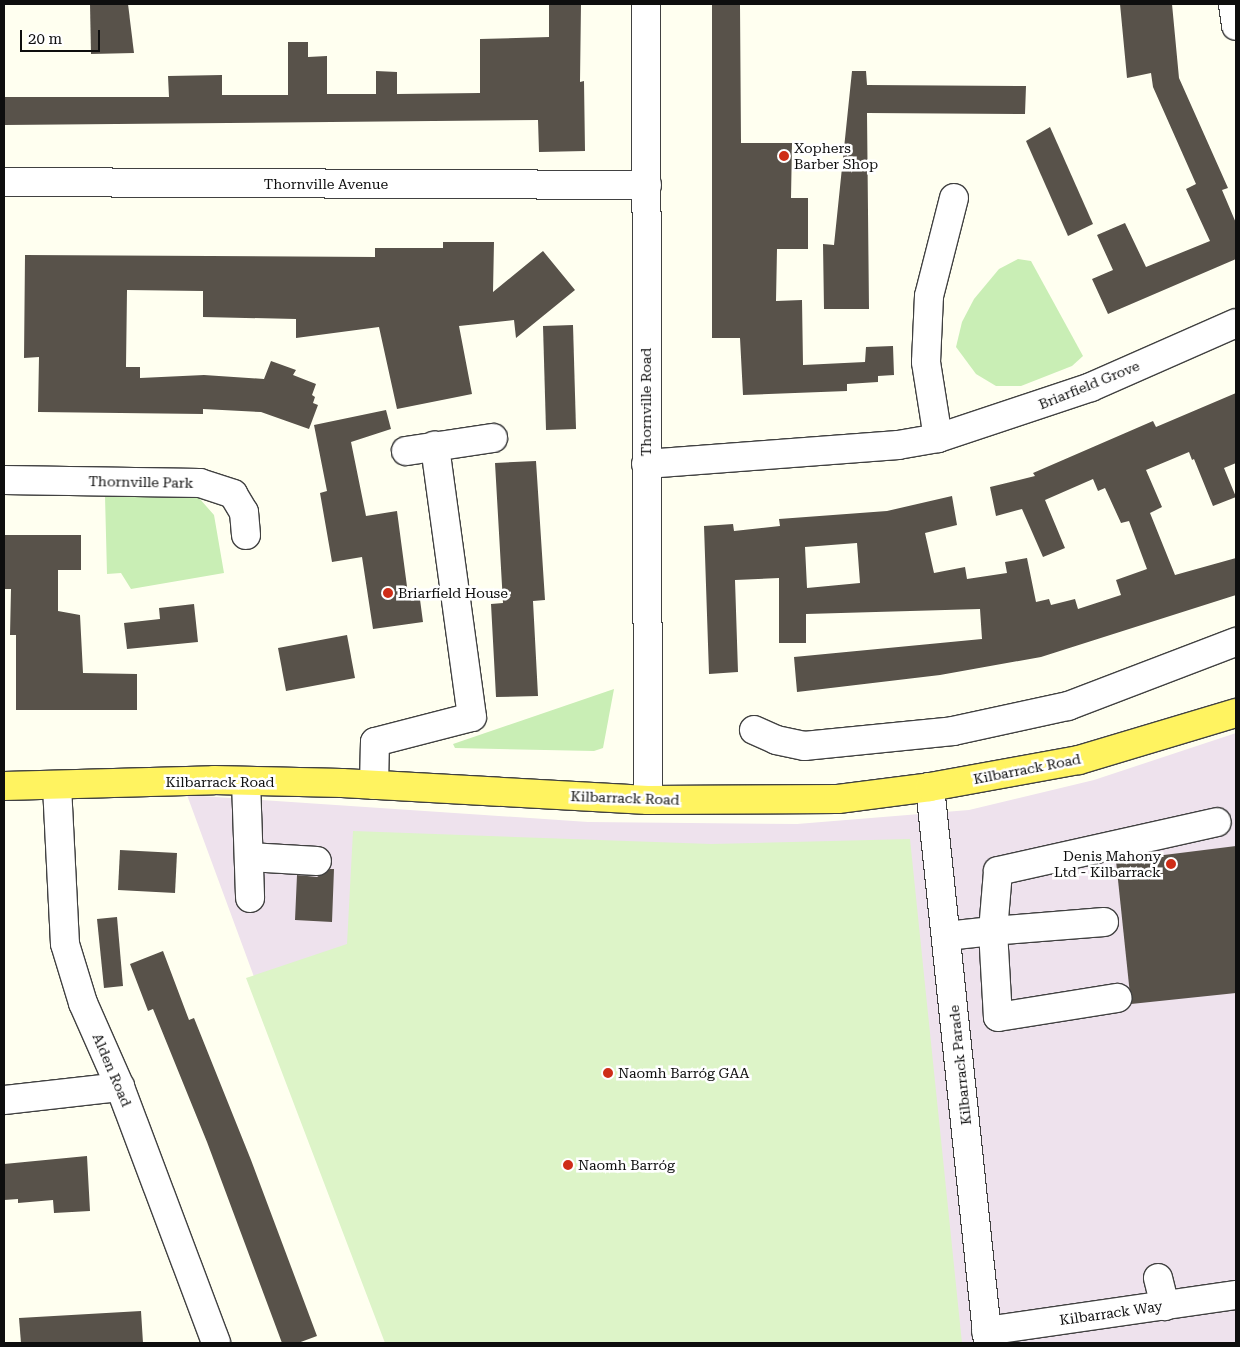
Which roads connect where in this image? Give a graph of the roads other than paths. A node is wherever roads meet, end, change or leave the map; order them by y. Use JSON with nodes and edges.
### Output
{"nodes":[{"id":1,"x":646,"y":4,"type":"edge"},
{"id":2,"x":1233,"y":4,"type":"edge"},
{"id":3,"x":1236,"y":26,"type":"edge"},
{"id":4,"x":4,"y":182,"type":"edge"},
{"id":5,"x":647,"y":185,"type":"junction"},
{"id":6,"x":954,"y":198,"type":"dead end"},
{"id":7,"x":1236,"y":323,"type":"edge"},
{"id":8,"x":493,"y":438,"type":"dead end"},
{"id":9,"x":938,"y":438,"type":"junction"},
{"id":10,"x":435,"y":446,"type":"junction"},
{"id":11,"x":406,"y":450,"type":"dead end"},
{"id":12,"x":646,"y":464,"type":"junction"},
{"id":13,"x":4,"y":480,"type":"edge"},
{"id":14,"x":246,"y":535,"type":"dead end"},
{"id":15,"x":1236,"y":642,"type":"edge"},
{"id":16,"x":1236,"y":713,"type":"edge"},
{"id":17,"x":754,"y":730,"type":"dead end"},
{"id":18,"x":246,"y":781,"type":"junction"},
{"id":19,"x":374,"y":785,"type":"junction"},
{"id":20,"x":4,"y":786,"type":"edge"},
{"id":21,"x":57,"y":786,"type":"junction"},
{"id":22,"x":930,"y":787,"type":"junction"},
{"id":23,"x":648,"y":800,"type":"junction"},
{"id":24,"x":1217,"y":822,"type":"dead end"},
{"id":25,"x":249,"y":857,"type":"junction"},
{"id":26,"x":317,"y":861,"type":"dead end"},
{"id":27,"x":250,"y":898,"type":"dead end"},
{"id":28,"x":1104,"y":922,"type":"dead end"},
{"id":29,"x":994,"y":931,"type":"junction"},
{"id":30,"x":946,"y":936,"type":"junction"},
{"id":31,"x":1117,"y":998,"type":"dead end"},
{"id":32,"x":120,"y":1087,"type":"junction"},
{"id":33,"x":4,"y":1100,"type":"edge"},
{"id":34,"x":1158,"y":1278,"type":"dead end"},
{"id":35,"x":1236,"y":1295,"type":"edge"},
{"id":36,"x":1165,"y":1306,"type":"junction"},
{"id":37,"x":987,"y":1337,"type":"edge"},
{"id":38,"x":216,"y":1343,"type":"edge"}],
"edges":[{"from":1,"to":5,"type":"street","name":"Thornville Road"},
{"from":2,"to":3,"type":"street"},
{"from":4,"to":5,"type":"street","name":"Thornville Avenue"},
{"from":5,"to":12,"type":"street","name":"Thornville Road"},
{"from":6,"to":9,"type":"street"},
{"from":7,"to":9,"type":"street","name":"Briarfield Grove"},
{"from":8,"to":10,"type":"street"},
{"from":9,"to":12,"type":"street","name":"Briarfield Grove"},
{"from":10,"to":11,"type":"street"},
{"from":10,"to":19,"type":"street"},
{"from":12,"to":23,"type":"street","name":"Thornville Road"},
{"from":13,"to":14,"type":"street","name":"Thornville Park"},
{"from":15,"to":17,"type":"street"},
{"from":16,"to":22,"type":"main road","name":"Kilbarrack Road"},
{"from":18,"to":19,"type":"main road","name":"Kilbarrack Road"},
{"from":18,"to":21,"type":"main road","name":"Kilbarrack Road"},
{"from":18,"to":25,"type":"street"},
{"from":19,"to":23,"type":"main road","name":"Kilbarrack Road"},
{"from":20,"to":21,"type":"main road","name":"Kilbarrack Road"},
{"from":21,"to":32,"type":"street","name":"Alden Road"},
{"from":22,"to":23,"type":"main road","name":"Kilbarrack Road"},
{"from":22,"to":30,"type":"street","name":"Kilbarrack Parade"},
{"from":24,"to":29,"type":"street"},
{"from":25,"to":26,"type":"street"},
{"from":25,"to":27,"type":"street"},
{"from":28,"to":29,"type":"street"},
{"from":29,"to":30,"type":"street"},
{"from":29,"to":31,"type":"street"},
{"from":30,"to":37,"type":"street","name":"Kilbarrack Parade"},
{"from":32,"to":33,"type":"street"},
{"from":32,"to":38,"type":"street","name":"Alden Road"},
{"from":34,"to":36,"type":"street"},
{"from":35,"to":36,"type":"street","name":"Kilbarrack Way"},
{"from":36,"to":37,"type":"street","name":"Kilbarrack Way"}]}
